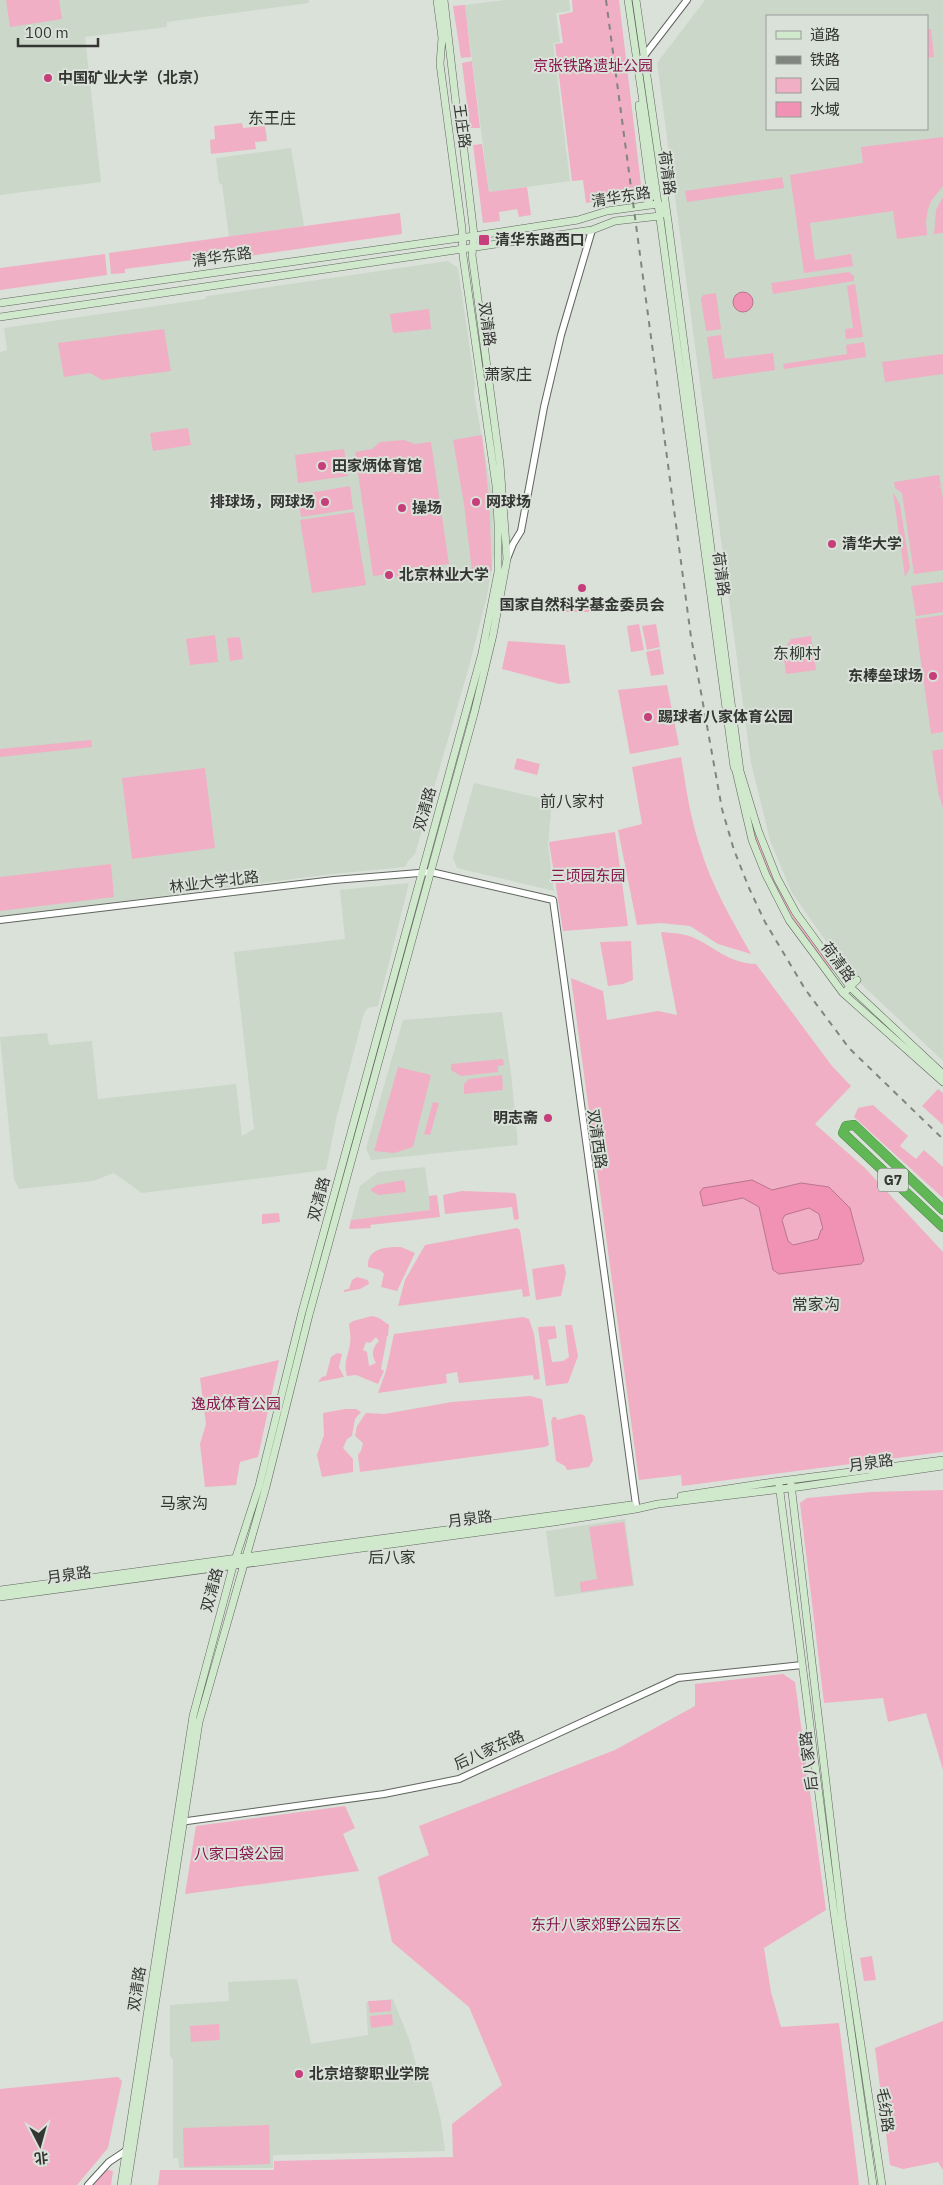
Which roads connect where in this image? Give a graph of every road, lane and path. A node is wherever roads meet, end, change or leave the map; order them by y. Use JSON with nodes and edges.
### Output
{"nodes":[{"id":1,"x":437,"y":0,"type":"edge"},
{"id":2,"x":444,"y":0,"type":"edge"},
{"id":3,"x":628,"y":0,"type":"edge"},
{"id":4,"x":636,"y":0,"type":"edge"},
{"id":5,"x":687,"y":0,"type":"edge"},
{"id":6,"x":644,"y":56,"type":"junction"},
{"id":7,"x":638,"y":65,"type":"junction"},
{"id":8,"x":658,"y":204,"type":"junction"},
{"id":9,"x":646,"y":205,"type":"junction"},
{"id":10,"x":665,"y":209,"type":"junction"},
{"id":11,"x":660,"y":216,"type":"junction"},
{"id":12,"x":592,"y":230,"type":"junction"},
{"id":13,"x":474,"y":236,"type":"junction"},
{"id":14,"x":463,"y":238,"type":"junction"},
{"id":15,"x":473,"y":251,"type":"junction"},
{"id":16,"x":463,"y":253,"type":"junction"},
{"id":17,"x":0,"y":303,"type":"edge"},
{"id":18,"x":0,"y":317,"type":"edge"},
{"id":19,"x":508,"y":559,"type":"junction"},
{"id":20,"x":431,"y":872,"type":"junction"},
{"id":21,"x":421,"y":873,"type":"junction"},
{"id":22,"x":0,"y":920,"type":"edge"},
{"id":23,"x":858,"y":980,"type":"dead end"},
{"id":24,"x":850,"y":987,"type":"junction"},
{"id":25,"x":843,"y":993,"type":"junction"},
{"id":26,"x":943,"y":1074,"type":"edge"},
{"id":27,"x":943,"y":1082,"type":"edge"},
{"id":28,"x":943,"y":1210,"type":"edge"},
{"id":29,"x":943,"y":1227,"type":"edge"},
{"id":30,"x":943,"y":1460,"type":"edge"},
{"id":31,"x":943,"y":1466,"type":"edge"},
{"id":32,"x":790,"y":1480,"type":"junction"},
{"id":33,"x":779,"y":1485,"type":"junction"},
{"id":34,"x":792,"y":1488,"type":"junction"},
{"id":35,"x":636,"y":1505,"type":"junction"},
{"id":36,"x":247,"y":1556,"type":"junction"},
{"id":37,"x":236,"y":1558,"type":"junction"},
{"id":38,"x":244,"y":1565,"type":"junction"},
{"id":39,"x":233,"y":1566,"type":"junction"},
{"id":40,"x":0,"y":1590,"type":"edge"},
{"id":41,"x":0,"y":1597,"type":"edge"},
{"id":42,"x":802,"y":1665,"type":"junction"},
{"id":43,"x":179,"y":1822,"type":"junction"},
{"id":44,"x":852,"y":2038,"type":"joint"},
{"id":45,"x":861,"y":2038,"type":"joint"},
{"id":46,"x":133,"y":2146,"type":"junction"},
{"id":47,"x":126,"y":2150,"type":"junction"},
{"id":48,"x":88,"y":2185,"type":"edge"},
{"id":49,"x":121,"y":2185,"type":"edge"},
{"id":50,"x":127,"y":2185,"type":"edge"},
{"id":51,"x":873,"y":2185,"type":"edge"},
{"id":52,"x":882,"y":2185,"type":"edge"}],
"edges":[{"from":1,"to":14,"type":"main road","name":"王庄路"},
{"from":2,"to":13,"type":"main road","name":"王庄路"},
{"from":3,"to":7,"type":"main road","name":"荷清路"},
{"from":4,"to":6,"type":"main road","name":"荷清路"},
{"from":5,"to":6,"type":"street"},
{"from":6,"to":7,"type":"street"},
{"from":6,"to":10,"type":"main road","name":"荷清路"},
{"from":7,"to":8,"type":"main road","name":"荷清路"},
{"from":7,"to":9,"type":"main road"},
{"from":8,"to":9,"type":"main road","name":"清华东路"},
{"from":8,"to":10,"type":"main road","name":"清华东路"},
{"from":8,"to":11,"type":"main road","name":"荷清路"},
{"from":9,"to":13,"type":"main road","name":"清华东路"},
{"from":10,"to":11,"type":"main road","name":"清华东路"},
{"from":10,"to":24,"type":"main road","name":"荷清路"},
{"from":11,"to":12,"type":"main road","name":"清华东路"},
{"from":11,"to":25,"type":"main road","name":"荷清路"},
{"from":12,"to":15,"type":"main road","name":"清华东路"},
{"from":12,"to":19,"type":"street","name":"双清路"},
{"from":13,"to":14,"type":"main road","name":"清华东路"},
{"from":13,"to":15,"type":"main road","name":"王庄路"},
{"from":14,"to":16,"type":"main road","name":"王庄路"},
{"from":14,"to":17,"type":"main road","name":"清华东路"},
{"from":15,"to":16,"type":"main road","name":"清华东路"},
{"from":15,"to":19,"type":"main road","name":"双清路"},
{"from":16,"to":18,"type":"main road","name":"清华东路"},
{"from":16,"to":21,"type":"main road","name":"双清路"},
{"from":19,"to":20,"type":"main road","name":"双清路"},
{"from":20,"to":21,"type":"street","name":"林业大学北路"},
{"from":20,"to":35,"type":"street","name":"双清西路"},
{"from":20,"to":36,"type":"main road","name":"双清路"},
{"from":21,"to":22,"type":"street","name":"林业大学北路"},
{"from":21,"to":37,"type":"main road","name":"双清路"},
{"from":23,"to":24,"type":"main road"},
{"from":24,"to":25,"type":"main road"},
{"from":24,"to":26,"type":"main road","name":"荷清路"},
{"from":25,"to":27,"type":"main road","name":"荷清路"},
{"from":28,"to":29,"type":"highway","number":"G7"},
{"from":30,"to":32,"type":"main road","name":"月泉路"},
{"from":31,"to":34,"type":"main road","name":"月泉路"},
{"from":32,"to":33,"type":"main road","name":"月泉路"},
{"from":32,"to":34,"type":"main road","name":"后八家路"},
{"from":33,"to":34,"type":"main road","name":"月泉路"},
{"from":33,"to":35,"type":"main road","name":"月泉路"},
{"from":33,"to":38,"type":"main road","name":"月泉路"},
{"from":33,"to":42,"type":"main road","name":"后八家路"},
{"from":34,"to":45,"type":"main road","name":"后八家路"},
{"from":35,"to":36,"type":"main road","name":"月泉路"},
{"from":36,"to":37,"type":"main road","name":"月泉路"},
{"from":36,"to":38,"type":"main road","name":"双清路"},
{"from":37,"to":39,"type":"main road","name":"双清路"},
{"from":37,"to":40,"type":"main road","name":"月泉路"},
{"from":38,"to":39,"type":"main road","name":"月泉路"},
{"from":38,"to":43,"type":"main road","name":"双清路"},
{"from":39,"to":41,"type":"main road","name":"月泉路"},
{"from":39,"to":43,"type":"main road","name":"双清路"},
{"from":42,"to":43,"type":"street","name":"后八家东路"},
{"from":42,"to":44,"type":"main road","name":"后八家路"},
{"from":43,"to":46,"type":"main road","name":"双清路"},
{"from":43,"to":47,"type":"main road","name":"双清路"},
{"from":44,"to":51,"type":"main road","name":"毛纺路"},
{"from":45,"to":52,"type":"main road","name":"毛纺路"},
{"from":46,"to":47,"type":"street"},
{"from":46,"to":50,"type":"main road","name":"双清路"},
{"from":47,"to":48,"type":"street"},
{"from":47,"to":49,"type":"main road","name":"双清路"}]}
